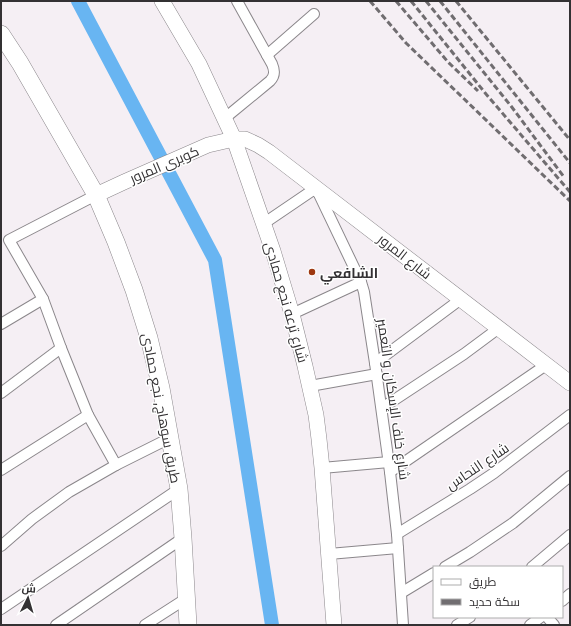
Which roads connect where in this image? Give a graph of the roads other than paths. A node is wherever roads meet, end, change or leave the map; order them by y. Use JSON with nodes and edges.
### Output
{"nodes":[{"id":1,"x":162,"y":1,"type":"edge"},
{"id":2,"x":237,"y":1,"type":"edge"},
{"id":3,"x":314,"y":14,"type":"dead end"},
{"id":4,"x":1,"y":34,"type":"edge"},
{"id":5,"x":267,"y":55,"type":"junction"},
{"id":6,"x":225,"y":118,"type":"junction"},
{"id":7,"x":234,"y":138,"type":"junction"},
{"id":8,"x":316,"y":188,"type":"junction"},
{"id":9,"x":96,"y":195,"type":"junction"},
{"id":10,"x":263,"y":224,"type":"junction"},
{"id":11,"x":5,"y":242,"type":"edge"},
{"id":12,"x":361,"y":282,"type":"junction"},
{"id":13,"x":43,"y":299,"type":"junction"},
{"id":14,"x":461,"y":299,"type":"junction"},
{"id":15,"x":292,"y":314,"type":"junction"},
{"id":16,"x":1,"y":324,"type":"edge"},
{"id":17,"x":499,"y":328,"type":"junction"},
{"id":18,"x":61,"y":348,"type":"junction"},
{"id":19,"x":376,"y":363,"type":"junction"},
{"id":20,"x":546,"y":365,"type":"junction"},
{"id":21,"x":377,"y":374,"type":"junction"},
{"id":22,"x":570,"y":383,"type":"edge"},
{"id":23,"x":310,"y":386,"type":"junction"},
{"id":24,"x":1,"y":393,"type":"edge"},
{"id":25,"x":382,"y":408,"type":"junction"},
{"id":26,"x":88,"y":415,"type":"junction"},
{"id":27,"x":570,"y":415,"type":"edge"},
{"id":28,"x":170,"y":438,"type":"junction"},
{"id":29,"x":116,"y":465,"type":"junction"},
{"id":30,"x":390,"y":467,"type":"junction"},
{"id":31,"x":322,"y":468,"type":"junction"},
{"id":32,"x":1,"y":470,"type":"edge"},
{"id":33,"x":570,"y":476,"type":"edge"},
{"id":34,"x":179,"y":489,"type":"junction"},
{"id":35,"x":397,"y":534,"type":"junction"},
{"id":36,"x":570,"y":535,"type":"edge"},
{"id":37,"x":183,"y":538,"type":"junction"},
{"id":38,"x":1,"y":546,"type":"edge"},
{"id":39,"x":398,"y":548,"type":"junction"},
{"id":40,"x":329,"y":554,"type":"junction"},
{"id":41,"x":447,"y":566,"type":"edge"},
{"id":42,"x":533,"y":566,"type":"edge"},
{"id":43,"x":433,"y":575,"type":"edge"},
{"id":44,"x":401,"y":593,"type":"junction"},
{"id":45,"x":187,"y":598,"type":"junction"},
{"id":46,"x":1,"y":609,"type":"edge"},
{"id":47,"x":468,"y":618,"type":"edge"},
{"id":48,"x":540,"y":618,"type":"edge"},
{"id":49,"x":56,"y":625,"type":"edge"},
{"id":50,"x":145,"y":625,"type":"edge"},
{"id":51,"x":188,"y":625,"type":"edge"},
{"id":52,"x":334,"y":625,"type":"edge"},
{"id":53,"x":403,"y":625,"type":"edge"},
{"id":54,"x":457,"y":625,"type":"edge"},
{"id":55,"x":530,"y":625,"type":"edge"}],
"edges":[{"from":1,"to":6,"type":"street","name":"شارع ترعه نجع حمادى"},
{"from":2,"to":5,"type":"street"},
{"from":3,"to":5,"type":"street"},
{"from":4,"to":9,"type":"main road","name":"طريق سوهاج, نجع حمادى"},
{"from":5,"to":6,"type":"street"},
{"from":6,"to":7,"type":"street","name":"شارع ترعه نجع حمادى"},
{"from":7,"to":8,"type":"street","name":"شارع المرور"},
{"from":7,"to":9,"type":"street","name":"كوبرى المرور"},
{"from":7,"to":10,"type":"street","name":"شارع ترعه نجع حمادى"},
{"from":8,"to":10,"type":"street"},
{"from":8,"to":12,"type":"street","name":"شارع خلف الإسكان و التعمير"},
{"from":8,"to":14,"type":"street","name":"شارع المرور"},
{"from":9,"to":11,"type":"street"},
{"from":9,"to":28,"type":"main road","name":"طريق سوهاج, نجع حمادى"},
{"from":10,"to":15,"type":"street","name":"شارع ترعه نجع حمادى"},
{"from":11,"to":13,"type":"street"},
{"from":12,"to":15,"type":"street"},
{"from":12,"to":19,"type":"street","name":"شارع خلف الإسكان و التعمير"},
{"from":13,"to":16,"type":"street"},
{"from":13,"to":18,"type":"street"},
{"from":14,"to":17,"type":"street","name":"شارع المرور"},
{"from":14,"to":19,"type":"street"},
{"from":15,"to":23,"type":"street","name":"شارع ترعه نجع حمادى"},
{"from":17,"to":20,"type":"street","name":"شارع المرور"},
{"from":17,"to":25,"type":"street"},
{"from":18,"to":24,"type":"street"},
{"from":18,"to":26,"type":"street"},
{"from":19,"to":21,"type":"street","name":"شارع خلف الإسكان و التعمير"},
{"from":20,"to":22,"type":"street","name":"شارع المرور"},
{"from":20,"to":30,"type":"street"},
{"from":21,"to":23,"type":"street"},
{"from":21,"to":25,"type":"street","name":"شارع خلف الإسكان و التعمير"},
{"from":23,"to":31,"type":"street","name":"شارع ترعه نجع حمادى"},
{"from":25,"to":30,"type":"street","name":"شارع خلف الإسكان و التعمير"},
{"from":26,"to":29,"type":"street"},
{"from":26,"to":32,"type":"street"},
{"from":27,"to":35,"type":"street","name":"شارع النحاس"},
{"from":28,"to":29,"type":"street"},
{"from":28,"to":34,"type":"main road","name":"طريق سوهاج, نجع حمادى"},
{"from":29,"to":38,"type":"street"},
{"from":30,"to":31,"type":"street"},
{"from":30,"to":35,"type":"street","name":"شارع خلف الإسكان و التعمير"},
{"from":31,"to":40,"type":"street","name":"شارع ترعه نجع حمادى"},
{"from":33,"to":41,"type":"street"},
{"from":34,"to":37,"type":"main road","name":"طريق سوهاج, نجع حمادى"},
{"from":34,"to":46,"type":"street"},
{"from":35,"to":39,"type":"street","name":"شارع خلف الإسكان و التعمير"},
{"from":36,"to":42,"type":"street"},
{"from":37,"to":45,"type":"main road","name":"طريق سوهاج, نجع حمادى"},
{"from":37,"to":49,"type":"street"},
{"from":39,"to":40,"type":"street"},
{"from":39,"to":44,"type":"street","name":"شارع خلف الإسكان و التعمير"},
{"from":40,"to":52,"type":"street","name":"شارع ترعه نجع حمادى"},
{"from":43,"to":44,"type":"street"},
{"from":44,"to":53,"type":"street","name":"شارع خلف الإسكان و التعمير"},
{"from":45,"to":50,"type":"street"},
{"from":45,"to":51,"type":"main road","name":"طريق سوهاج, نجع حمادى"},
{"from":47,"to":54,"type":"street"},
{"from":48,"to":55,"type":"street"}]}
